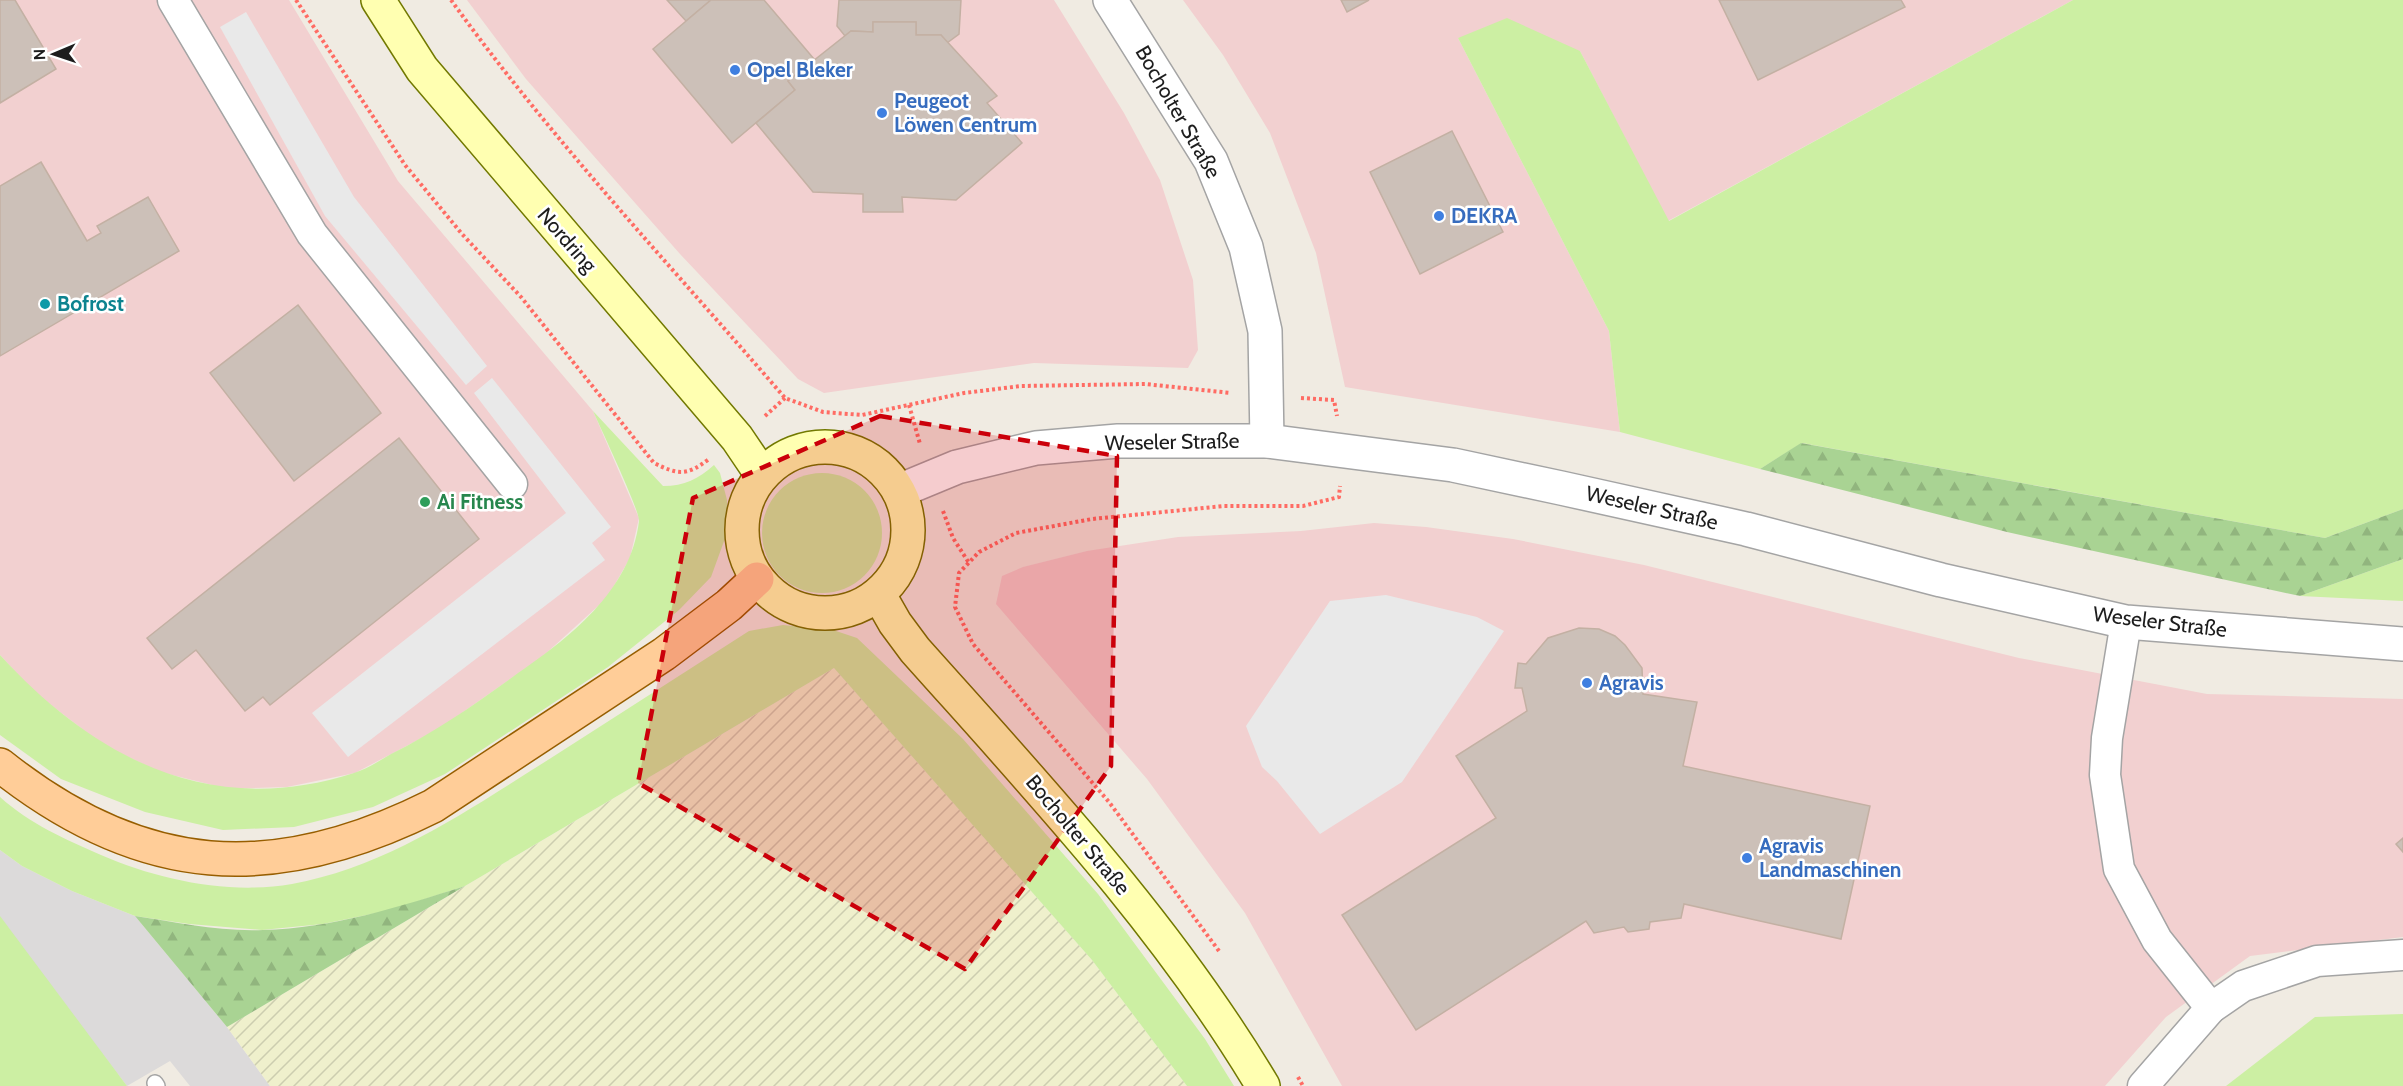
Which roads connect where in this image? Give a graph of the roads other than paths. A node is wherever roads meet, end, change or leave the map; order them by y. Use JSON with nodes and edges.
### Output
{"nodes":[{"id":1,"x":173,"y":0,"type":"edge"},
{"id":2,"x":378,"y":0,"type":"edge"},
{"id":3,"x":1110,"y":0,"type":"edge"},
{"id":4,"x":1267,"y":441,"type":"junction"},
{"id":5,"x":762,"y":475,"type":"junction"},
{"id":6,"x":512,"y":484,"type":"dead end"},
{"id":7,"x":899,"y":491,"type":"junction"},
{"id":8,"x":757,"y":579,"type":"junction"},
{"id":9,"x":879,"y":594,"type":"junction"},
{"id":10,"x":2126,"y":622,"type":"junction"},
{"id":11,"x":2403,"y":644,"type":"edge"},
{"id":12,"x":0,"y":765,"type":"edge"},
{"id":13,"x":2403,"y":955,"type":"edge"},
{"id":14,"x":2211,"y":1008,"type":"junction"},
{"id":15,"x":1263,"y":1086,"type":"edge"},
{"id":16,"x":2143,"y":1086,"type":"edge"}],
"edges":[{"from":1,"to":6,"type":"street"},
{"from":2,"to":5,"type":"main road","name":"Nordring"},
{"from":3,"to":4,"type":"street","name":"Bocholter Straße"},
{"from":4,"to":7,"type":"street","name":"Weseler Straße"},
{"from":4,"to":10,"type":"street","name":"Weseler Straße"},
{"from":5,"to":7,"type":"main road"},
{"from":5,"to":8,"type":"main road"},
{"from":7,"to":9,"type":"main road"},
{"from":8,"to":9,"type":"main road"},
{"from":8,"to":12,"type":"main road"},
{"from":9,"to":15,"type":"main road","name":"Bocholter Straße"},
{"from":10,"to":11,"type":"street","name":"Weseler Straße"},
{"from":10,"to":14,"type":"street"},
{"from":13,"to":14,"type":"street"},
{"from":14,"to":16,"type":"street"}]}
